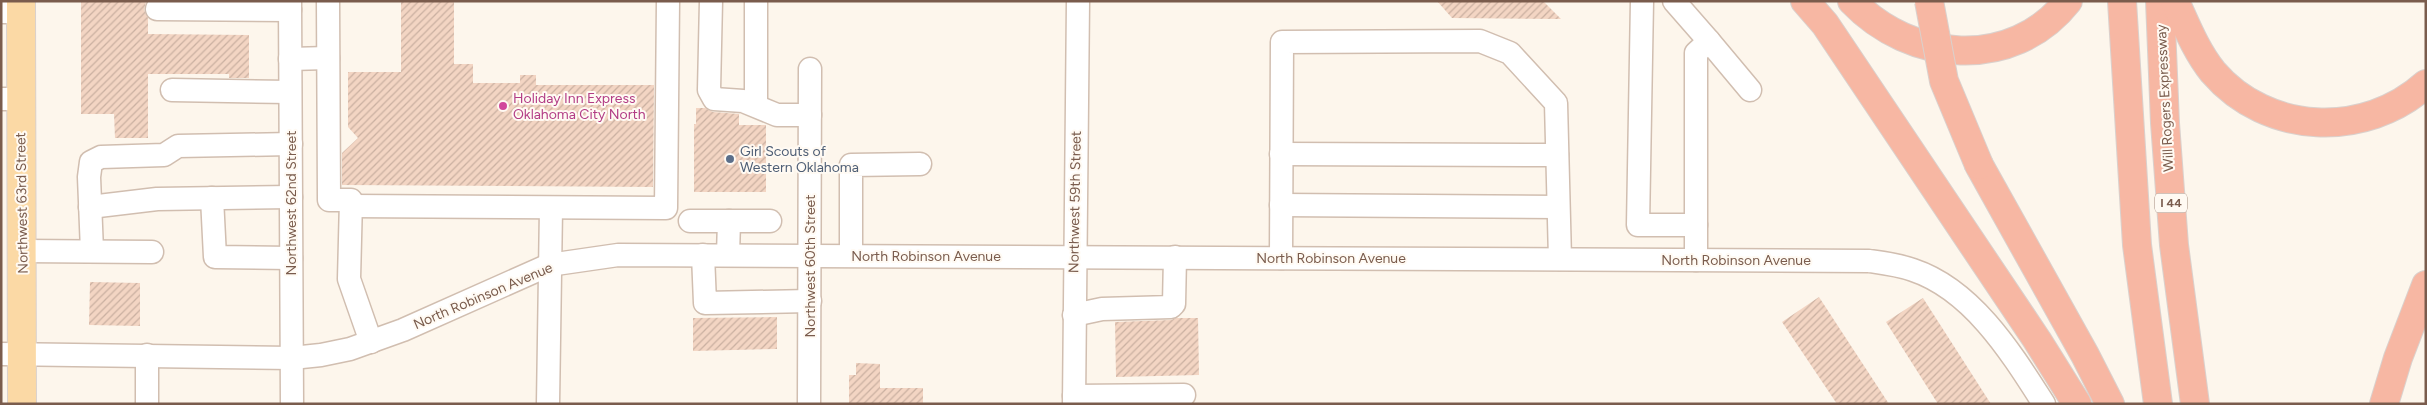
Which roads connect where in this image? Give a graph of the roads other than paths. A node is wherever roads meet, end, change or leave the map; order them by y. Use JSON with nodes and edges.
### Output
{"nodes":[{"id":1,"x":161,"y":1,"type":"edge"},
{"id":2,"x":328,"y":1,"type":"edge"},
{"id":3,"x":668,"y":1,"type":"edge"},
{"id":4,"x":711,"y":1,"type":"edge"},
{"id":5,"x":756,"y":1,"type":"edge"},
{"id":6,"x":1078,"y":1,"type":"edge"},
{"id":7,"x":1642,"y":1,"type":"edge"},
{"id":8,"x":1674,"y":1,"type":"edge"},
{"id":9,"x":1805,"y":1,"type":"edge"},
{"id":10,"x":1852,"y":1,"type":"edge"},
{"id":11,"x":1929,"y":1,"type":"edge"},
{"id":12,"x":2068,"y":1,"type":"edge"},
{"id":13,"x":2122,"y":1,"type":"edge"},
{"id":14,"x":2160,"y":1,"type":"edge"},
{"id":15,"x":2175,"y":1,"type":"edge"},
{"id":16,"x":290,"y":6,"type":"edge"},
{"id":17,"x":15,"y":8,"type":"edge"},
{"id":18,"x":1709,"y":41,"type":"junction"},
{"id":19,"x":328,"y":58,"type":"junction"},
{"id":20,"x":290,"y":59,"type":"junction"},
{"id":21,"x":810,"y":69,"type":"dead end"},
{"id":22,"x":2426,"y":84,"type":"edge"},
{"id":23,"x":172,"y":90,"type":"dead end"},
{"id":24,"x":1750,"y":90,"type":"dead end"},
{"id":25,"x":290,"y":92,"type":"junction"},
{"id":26,"x":11,"y":99,"type":"edge"},
{"id":27,"x":756,"y":105,"type":"junction"},
{"id":28,"x":810,"y":116,"type":"junction"},
{"id":29,"x":291,"y":144,"type":"junction"},
{"id":30,"x":1281,"y":154,"type":"junction"},
{"id":31,"x":1557,"y":155,"type":"junction"},
{"id":32,"x":920,"y":164,"type":"dead end"},
{"id":33,"x":291,"y":197,"type":"junction"},
{"id":34,"x":212,"y":198,"type":"junction"},
{"id":35,"x":1281,"y":205,"type":"junction"},
{"id":36,"x":350,"y":206,"type":"junction"},
{"id":37,"x":90,"y":207,"type":"junction"},
{"id":38,"x":1558,"y":207,"type":"junction"},
{"id":39,"x":551,"y":208,"type":"junction"},
{"id":40,"x":690,"y":220,"type":"dead end"},
{"id":41,"x":729,"y":221,"type":"junction"},
{"id":42,"x":770,"y":221,"type":"dead end"},
{"id":43,"x":1696,"y":225,"type":"junction"},
{"id":44,"x":23,"y":250,"type":"junction"},
{"id":45,"x":92,"y":251,"type":"junction"},
{"id":46,"x":152,"y":252,"type":"dead end"},
{"id":47,"x":703,"y":255,"type":"junction"},
{"id":48,"x":728,"y":255,"type":"junction"},
{"id":49,"x":810,"y":255,"type":"junction"},
{"id":50,"x":851,"y":255,"type":"junction"},
{"id":51,"x":1074,"y":257,"type":"junction"},
{"id":52,"x":1176,"y":257,"type":"junction"},
{"id":53,"x":291,"y":258,"type":"junction"},
{"id":54,"x":1281,"y":258,"type":"junction"},
{"id":55,"x":1560,"y":260,"type":"junction"},
{"id":56,"x":1696,"y":260,"type":"junction"},
{"id":57,"x":548,"y":265,"type":"junction"},
{"id":58,"x":2426,"y":285,"type":"edge"},
{"id":59,"x":810,"y":301,"type":"junction"},
{"id":60,"x":1074,"y":315,"type":"junction"},
{"id":61,"x":371,"y":342,"type":"junction"},
{"id":62,"x":12,"y":354,"type":"edge"},
{"id":63,"x":146,"y":355,"type":"junction"},
{"id":64,"x":292,"y":358,"type":"junction"},
{"id":65,"x":1184,"y":395,"type":"dead end"},
{"id":66,"x":1074,"y":400,"type":"edge"},
{"id":67,"x":22,"y":404,"type":"edge"},
{"id":68,"x":146,"y":404,"type":"edge"},
{"id":69,"x":292,"y":404,"type":"edge"},
{"id":70,"x":548,"y":404,"type":"edge"},
{"id":71,"x":809,"y":404,"type":"edge"},
{"id":72,"x":2044,"y":404,"type":"edge"},
{"id":73,"x":2077,"y":404,"type":"edge"},
{"id":74,"x":2110,"y":404,"type":"edge"},
{"id":75,"x":2158,"y":404,"type":"edge"},
{"id":76,"x":2195,"y":404,"type":"edge"},
{"id":77,"x":2384,"y":404,"type":"edge"}],
"edges":[{"from":1,"to":16,"type":"street"},
{"from":2,"to":19,"type":"street"},
{"from":3,"to":39,"type":"street"},
{"from":4,"to":27,"type":"street"},
{"from":5,"to":27,"type":"street"},
{"from":6,"to":51,"type":"street","name":"Northwest 59th Street"},
{"from":7,"to":43,"type":"street"},
{"from":8,"to":18,"type":"street"},
{"from":9,"to":73,"type":"highway"},
{"from":10,"to":12,"type":"highway"},
{"from":11,"to":74,"type":"highway","bridge":true},
{"from":13,"to":75,"type":"highway","number":"I 44"},
{"from":14,"to":76,"type":"highway","name":"Will Rogers Expressway","number":"I 44"},
{"from":15,"to":22,"type":"highway"},
{"from":16,"to":20,"type":"street","name":"Northwest 62nd Street"},
{"from":17,"to":26,"type":"main road","name":"Northwest 63rd Street"},
{"from":18,"to":24,"type":"street"},
{"from":18,"to":43,"type":"street"},
{"from":19,"to":20,"type":"street"},
{"from":19,"to":36,"type":"street"},
{"from":20,"to":25,"type":"street","name":"Northwest 62nd Street"},
{"from":21,"to":28,"type":"street","name":"Northwest 60th Street"},
{"from":23,"to":25,"type":"street"},
{"from":25,"to":29,"type":"street","name":"Northwest 62nd Street"},
{"from":26,"to":44,"type":"main road","name":"Northwest 63rd Street"},
{"from":27,"to":28,"type":"street"},
{"from":28,"to":49,"type":"street","name":"Northwest 60th Street"},
{"from":29,"to":33,"type":"street","name":"Northwest 62nd Street"},
{"from":29,"to":37,"type":"street"},
{"from":30,"to":31,"type":"street"},
{"from":30,"to":31,"type":"street"},
{"from":30,"to":35,"type":"street"},
{"from":31,"to":38,"type":"street"},
{"from":32,"to":50,"type":"street"},
{"from":33,"to":34,"type":"street"},
{"from":33,"to":53,"type":"street","name":"Northwest 62nd Street"},
{"from":34,"to":37,"type":"street"},
{"from":34,"to":53,"type":"street"},
{"from":35,"to":38,"type":"street"},
{"from":35,"to":54,"type":"street"},
{"from":36,"to":39,"type":"street"},
{"from":36,"to":61,"type":"street"},
{"from":37,"to":45,"type":"street"},
{"from":38,"to":55,"type":"street"},
{"from":39,"to":57,"type":"street"},
{"from":40,"to":41,"type":"street"},
{"from":41,"to":42,"type":"street"},
{"from":41,"to":48,"type":"street"},
{"from":43,"to":56,"type":"street"},
{"from":44,"to":45,"type":"street"},
{"from":44,"to":62,"type":"main road","name":"Northwest 63rd Street"},
{"from":45,"to":46,"type":"street"},
{"from":47,"to":48,"type":"street","name":"North Robinson Avenue"},
{"from":47,"to":57,"type":"street","name":"North Robinson Avenue"},
{"from":47,"to":59,"type":"street"},
{"from":48,"to":49,"type":"street","name":"North Robinson Avenue"},
{"from":49,"to":50,"type":"street","name":"North Robinson Avenue"},
{"from":49,"to":59,"type":"street","name":"Northwest 60th Street"},
{"from":50,"to":51,"type":"street","name":"North Robinson Avenue"},
{"from":51,"to":52,"type":"street","name":"North Robinson Avenue"},
{"from":51,"to":60,"type":"street","name":"Northwest 59th Street"},
{"from":52,"to":54,"type":"street","name":"North Robinson Avenue"},
{"from":52,"to":60,"type":"street"},
{"from":53,"to":64,"type":"street","name":"Northwest 62nd Street"},
{"from":54,"to":55,"type":"street","name":"North Robinson Avenue"},
{"from":55,"to":56,"type":"street","name":"North Robinson Avenue"},
{"from":56,"to":72,"type":"street","name":"North Robinson Avenue"},
{"from":57,"to":61,"type":"street","name":"North Robinson Avenue"},
{"from":57,"to":70,"type":"street"},
{"from":58,"to":77,"type":"highway"},
{"from":59,"to":71,"type":"street","name":"Northwest 60th Street"},
{"from":60,"to":66,"type":"street","name":"Northwest 59th Street"},
{"from":61,"to":64,"type":"street","name":"North Robinson Avenue"},
{"from":62,"to":63,"type":"street","name":"North Robinson Avenue"},
{"from":62,"to":67,"type":"main road","name":"Northwest 63rd Street"},
{"from":63,"to":64,"type":"street","name":"North Robinson Avenue"},
{"from":63,"to":68,"type":"street"},
{"from":64,"to":69,"type":"street","name":"Northwest 62nd Street"},
{"from":65,"to":66,"type":"street"}]}
